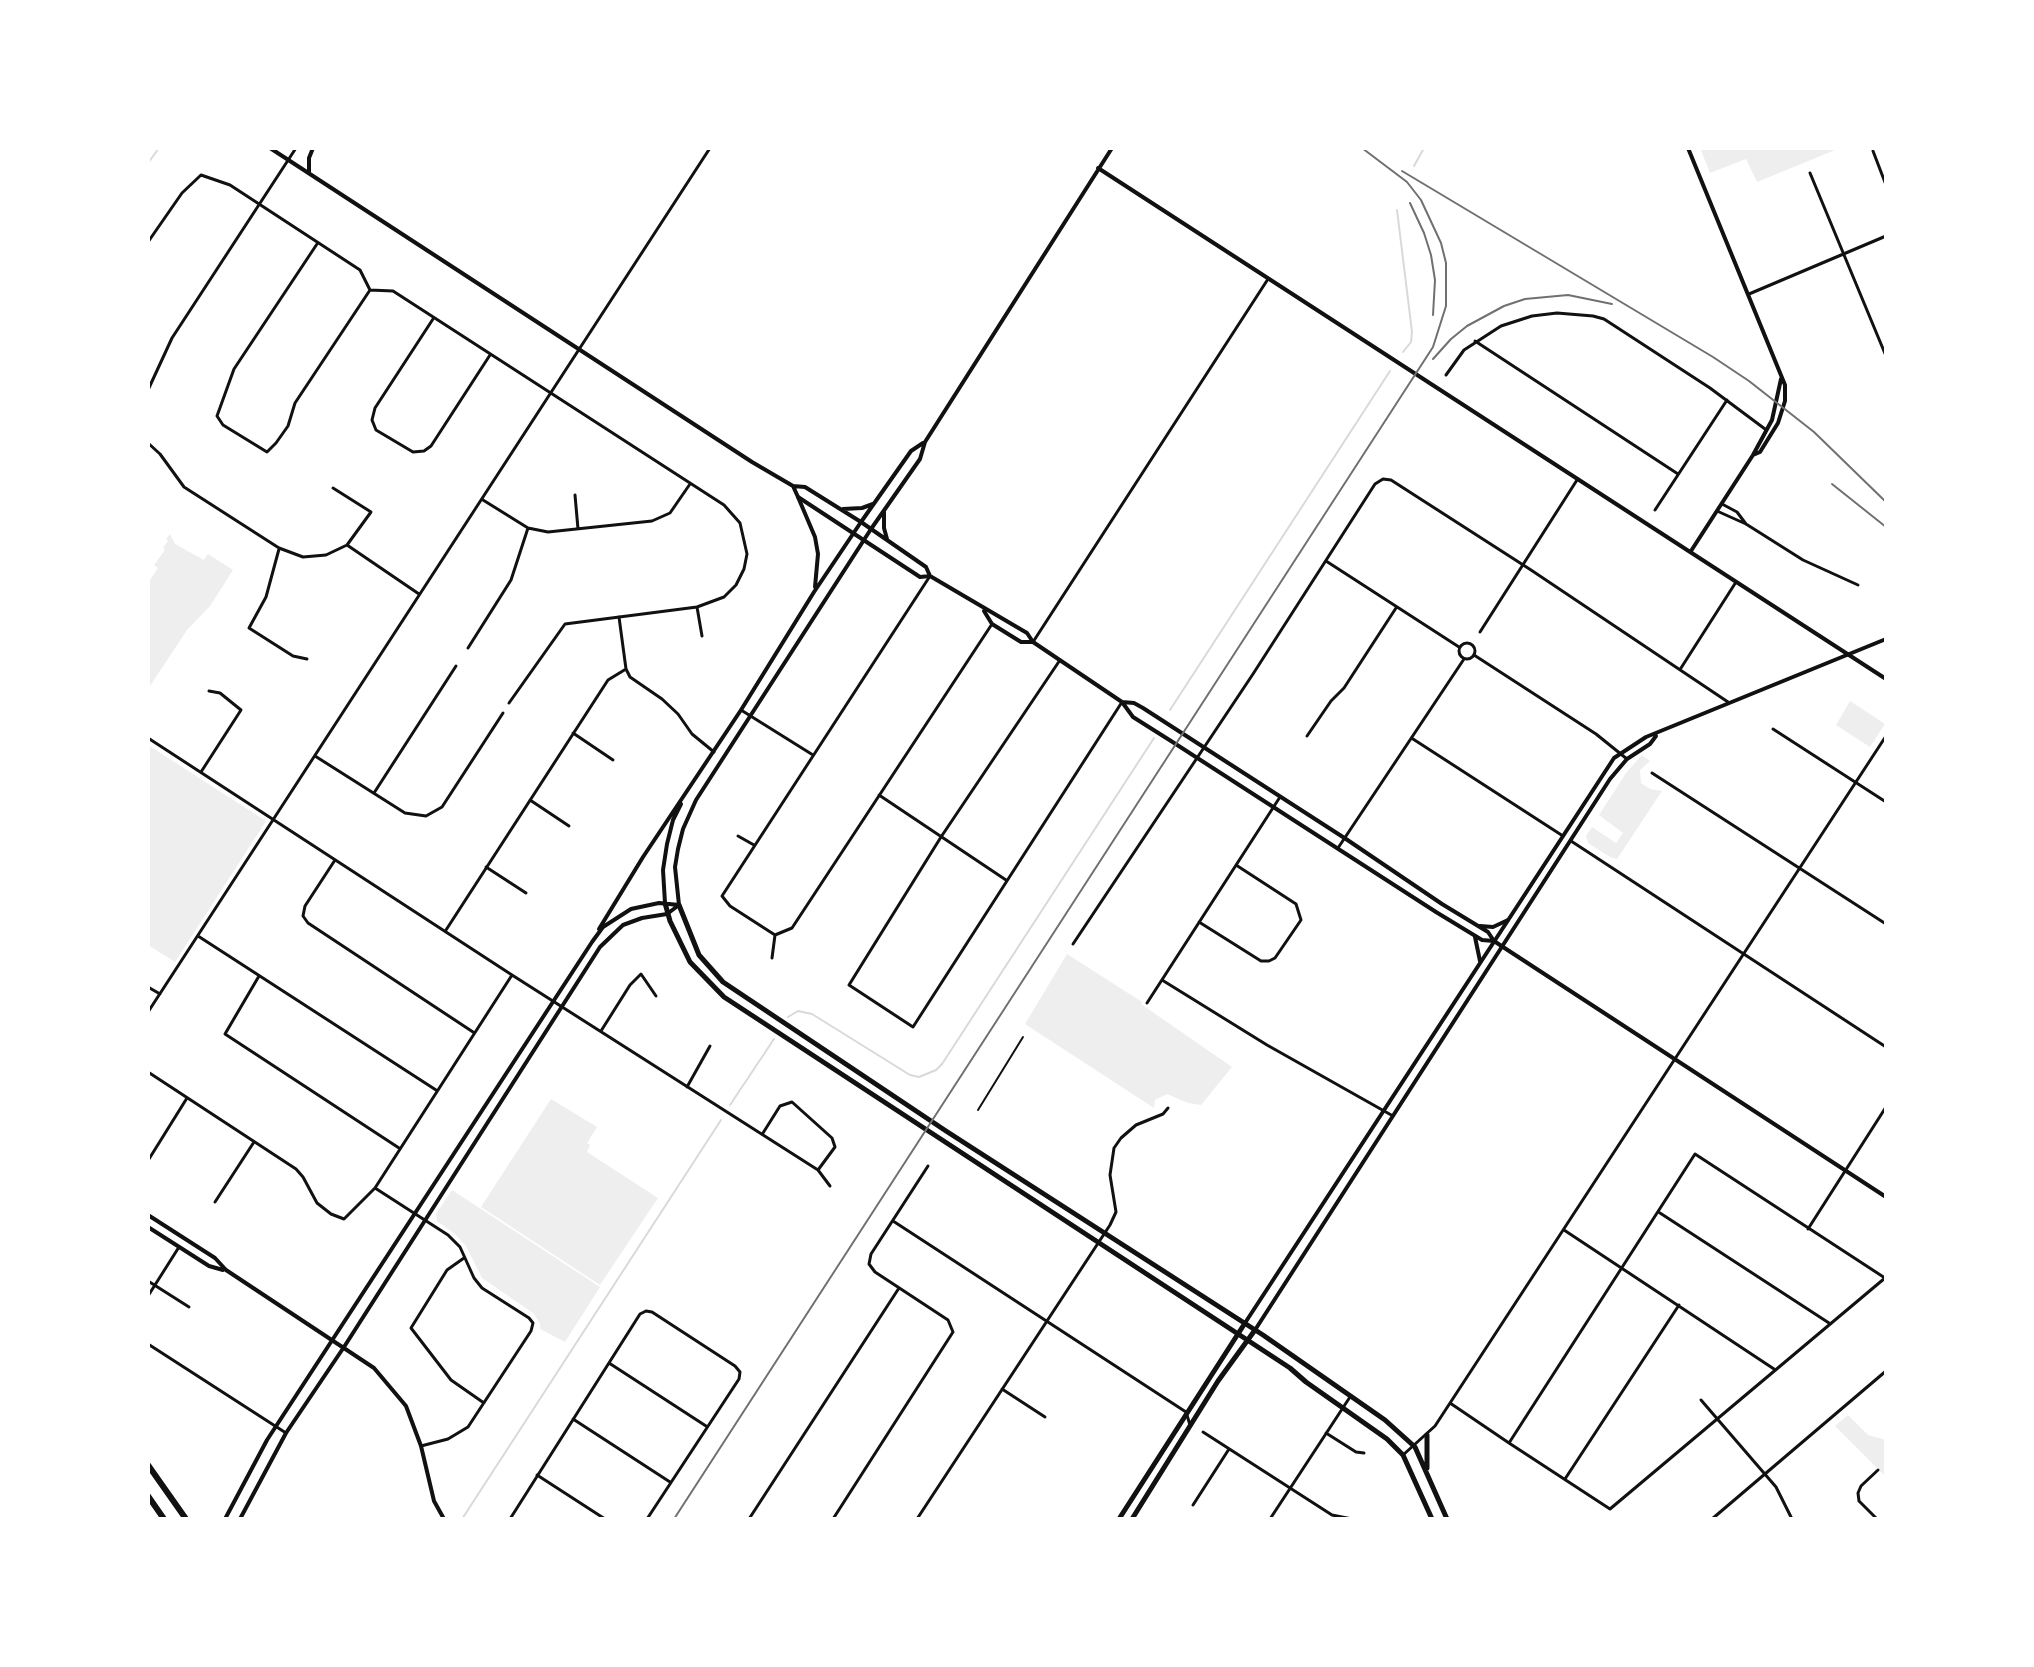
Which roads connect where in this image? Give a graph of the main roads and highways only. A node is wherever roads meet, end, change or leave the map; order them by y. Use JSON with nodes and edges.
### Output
{"nodes":[{"id":1,"x":270,"y":148,"type":"edge"},
{"id":2,"x":313,"y":148,"type":"edge"},
{"id":3,"x":1112,"y":148,"type":"edge"},
{"id":4,"x":1689,"y":148,"type":"edge"},
{"id":5,"x":1098,"y":168,"type":"junction"},
{"id":6,"x":309,"y":173,"type":"junction"},
{"id":7,"x":1781,"y":379,"type":"junction"},
{"id":8,"x":925,"y":442,"type":"junction"},
{"id":9,"x":1753,"y":455,"type":"junction"},
{"id":10,"x":793,"y":486,"type":"junction"},
{"id":11,"x":798,"y":497,"type":"junction"},
{"id":12,"x":875,"y":503,"type":"junction"},
{"id":13,"x":839,"y":509,"type":"junction"},
{"id":14,"x":884,"y":511,"type":"junction"},
{"id":15,"x":861,"y":522,"type":"junction"},
{"id":16,"x":871,"y":529,"type":"junction"},
{"id":17,"x":854,"y":532,"type":"junction"},
{"id":18,"x":864,"y":540,"type":"junction"},
{"id":19,"x":888,"y":541,"type":"junction"},
{"id":20,"x":1690,"y":552,"type":"junction"},
{"id":21,"x":930,"y":576,"type":"junction"},
{"id":22,"x":814,"y":592,"type":"junction"},
{"id":23,"x":983,"y":609,"type":"junction"},
{"id":24,"x":1886,"y":639,"type":"edge"},
{"id":25,"x":1033,"y":642,"type":"junction"},
{"id":26,"x":1848,"y":654,"type":"junction"},
{"id":27,"x":1886,"y":679,"type":"edge"},
{"id":28,"x":1122,"y":702,"type":"junction"},
{"id":29,"x":1657,"y":734,"type":"junction"},
{"id":30,"x":714,"y":752,"type":"junction"},
{"id":31,"x":723,"y":758,"type":"junction"},
{"id":32,"x":688,"y":791,"type":"junction"},
{"id":33,"x":1422,"y":891,"type":"junction"},
{"id":34,"x":1417,"y":900,"type":"junction"},
{"id":35,"x":665,"y":903,"type":"junction"},
{"id":36,"x":679,"y":905,"type":"junction"},
{"id":37,"x":667,"y":914,"type":"junction"},
{"id":38,"x":1508,"y":920,"type":"junction"},
{"id":39,"x":1478,"y":926,"type":"junction"},
{"id":40,"x":1474,"y":935,"type":"junction"},
{"id":41,"x":1494,"y":941,"type":"junction"},
{"id":42,"x":592,"y":942,"type":"junction"},
{"id":43,"x":1503,"y":947,"type":"junction"},
{"id":44,"x":1480,"y":961,"type":"junction"},
{"id":45,"x":1886,"y":1197,"type":"edge"},
{"id":46,"x":148,"y":1215,"type":"edge"},
{"id":47,"x":148,"y":1227,"type":"edge"},
{"id":48,"x":226,"y":1270,"type":"junction"},
{"id":49,"x":1245,"y":1323,"type":"junction"},
{"id":50,"x":1255,"y":1330,"type":"junction"},
{"id":51,"x":1237,"y":1334,"type":"junction"},
{"id":52,"x":334,"y":1340,"type":"junction"},
{"id":53,"x":1247,"y":1341,"type":"junction"},
{"id":54,"x":344,"y":1347,"type":"junction"},
{"id":55,"x":1427,"y":1435,"type":"road end"},
{"id":56,"x":148,"y":1465,"type":"edge"},
{"id":57,"x":1428,"y":1473,"type":"junction"},
{"id":58,"x":148,"y":1496,"type":"edge"},
{"id":59,"x":164,"y":1519,"type":"edge"},
{"id":60,"x":186,"y":1519,"type":"edge"},
{"id":61,"x":225,"y":1519,"type":"edge"},
{"id":62,"x":240,"y":1519,"type":"edge"},
{"id":63,"x":444,"y":1519,"type":"edge"},
{"id":64,"x":1119,"y":1519,"type":"edge"},
{"id":65,"x":1132,"y":1519,"type":"edge"},
{"id":66,"x":1432,"y":1519,"type":"edge"},
{"id":67,"x":1447,"y":1519,"type":"edge"}],
"edges":[{"from":1,"to":6,"type":"main road"},
{"from":2,"to":6,"type":"main road"},
{"from":3,"to":5,"type":"main road"},
{"from":4,"to":7,"type":"main road"},
{"from":5,"to":8,"type":"main road"},
{"from":5,"to":20,"type":"main road"},
{"from":6,"to":10,"type":"main road"},
{"from":7,"to":9,"type":"main road"},
{"from":7,"to":9,"type":"main road"},
{"from":8,"to":12,"type":"main road"},
{"from":8,"to":14,"type":"main road"},
{"from":9,"to":20,"type":"main road"},
{"from":10,"to":11,"type":"main road"},
{"from":10,"to":13,"type":"main road"},
{"from":11,"to":17,"type":"main road"},
{"from":11,"to":22,"type":"main road"},
{"from":12,"to":13,"type":"main road"},
{"from":12,"to":15,"type":"main road"},
{"from":13,"to":15,"type":"main road"},
{"from":14,"to":16,"type":"main road"},
{"from":14,"to":19,"type":"main road"},
{"from":15,"to":16,"type":"main road"},
{"from":15,"to":17,"type":"main road"},
{"from":16,"to":18,"type":"main road"},
{"from":16,"to":19,"type":"main road"},
{"from":17,"to":18,"type":"main road"},
{"from":17,"to":22,"type":"main road"},
{"from":18,"to":21,"type":"main road"},
{"from":18,"to":31,"type":"main road"},
{"from":19,"to":21,"type":"main road"},
{"from":20,"to":26,"type":"main road"},
{"from":21,"to":23,"type":"main road"},
{"from":22,"to":30,"type":"main road"},
{"from":23,"to":25,"type":"main road"},
{"from":23,"to":25,"type":"main road"},
{"from":24,"to":26,"type":"main road"},
{"from":25,"to":28,"type":"main road"},
{"from":26,"to":27,"type":"main road"},
{"from":26,"to":29,"type":"main road"},
{"from":28,"to":33,"type":"main road"},
{"from":28,"to":34,"type":"main road"},
{"from":29,"to":38,"type":"main road"},
{"from":29,"to":43,"type":"main road"},
{"from":30,"to":31,"type":"main road"},
{"from":30,"to":32,"type":"main road"},
{"from":31,"to":36,"type":"main road"},
{"from":32,"to":35,"type":"main road"},
{"from":32,"to":42,"type":"main road"},
{"from":33,"to":34,"type":"main road"},
{"from":33,"to":39,"type":"main road"},
{"from":34,"to":40,"type":"main road"},
{"from":35,"to":36,"type":"main road"},
{"from":35,"to":37,"type":"main road"},
{"from":35,"to":42,"type":"main road"},
{"from":36,"to":37,"type":"main road"},
{"from":36,"to":49,"type":"main road"},
{"from":37,"to":51,"type":"main road"},
{"from":37,"to":54,"type":"main road"},
{"from":38,"to":39,"type":"main road"},
{"from":38,"to":41,"type":"main road"},
{"from":39,"to":41,"type":"main road"},
{"from":40,"to":41,"type":"main road"},
{"from":40,"to":44,"type":"main road"},
{"from":41,"to":43,"type":"main road"},
{"from":41,"to":44,"type":"main road"},
{"from":42,"to":52,"type":"main road"},
{"from":43,"to":45,"type":"main road"},
{"from":43,"to":50,"type":"main road"},
{"from":44,"to":49,"type":"main road"},
{"from":46,"to":48,"type":"main road"},
{"from":47,"to":48,"type":"main road"},
{"from":48,"to":52,"type":"main road"},
{"from":49,"to":50,"type":"main road"},
{"from":49,"to":51,"type":"main road"},
{"from":50,"to":53,"type":"main road"},
{"from":50,"to":57,"type":"main road"},
{"from":51,"to":53,"type":"main road"},
{"from":51,"to":64,"type":"main road"},
{"from":52,"to":54,"type":"main road"},
{"from":52,"to":61,"type":"main road"},
{"from":53,"to":65,"type":"main road"},
{"from":53,"to":66,"type":"main road"},
{"from":54,"to":62,"type":"main road"},
{"from":54,"to":63,"type":"main road"},
{"from":55,"to":57,"type":"main road"},
{"from":56,"to":60,"type":"highway"},
{"from":57,"to":67,"type":"main road"},
{"from":58,"to":59,"type":"highway"}]}
